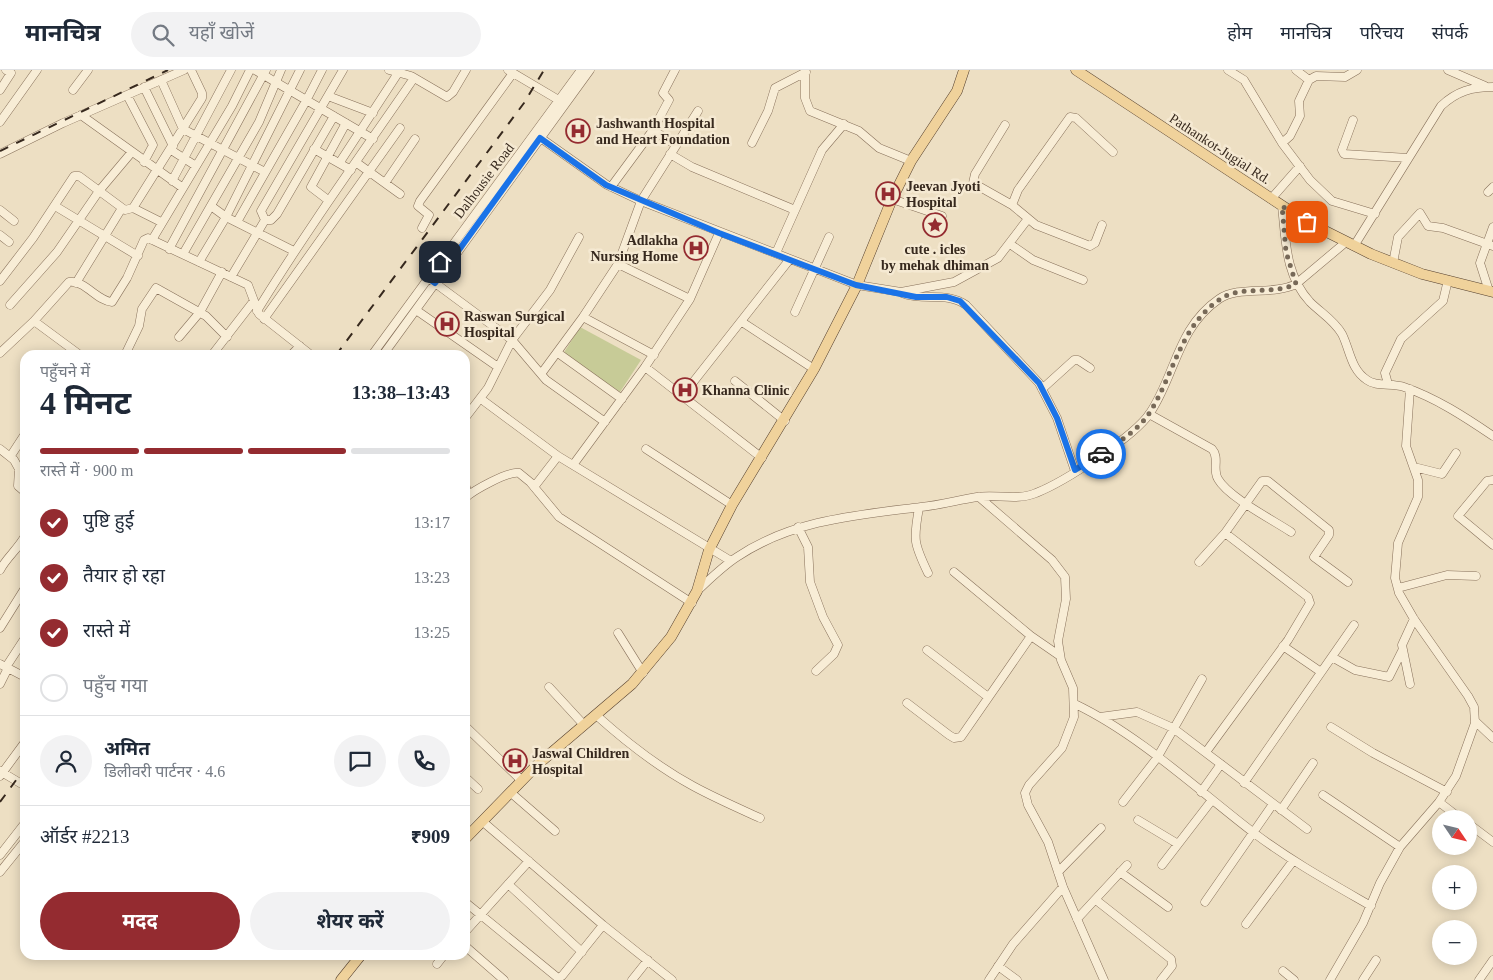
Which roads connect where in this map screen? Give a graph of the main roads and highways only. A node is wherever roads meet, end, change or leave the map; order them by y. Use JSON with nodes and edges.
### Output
{"nodes":[{"id":1,"x":964,"y":70,"type":"edge"},
{"id":2,"x":1076,"y":70,"type":"edge"},
{"id":3,"x":1491,"y":291,"type":"edge"},
{"id":4,"x":470,"y":832,"type":"edge"},
{"id":5,"x":357,"y":960,"type":"edge"},
{"id":6,"x":341,"y":980,"type":"edge"}],
"edges":[{"from":1,"to":4,"type":"main road"},
{"from":2,"to":3,"type":"main road","name":"Pathankot-Jugial Rd."},
{"from":5,"to":6,"type":"main road"}]}
